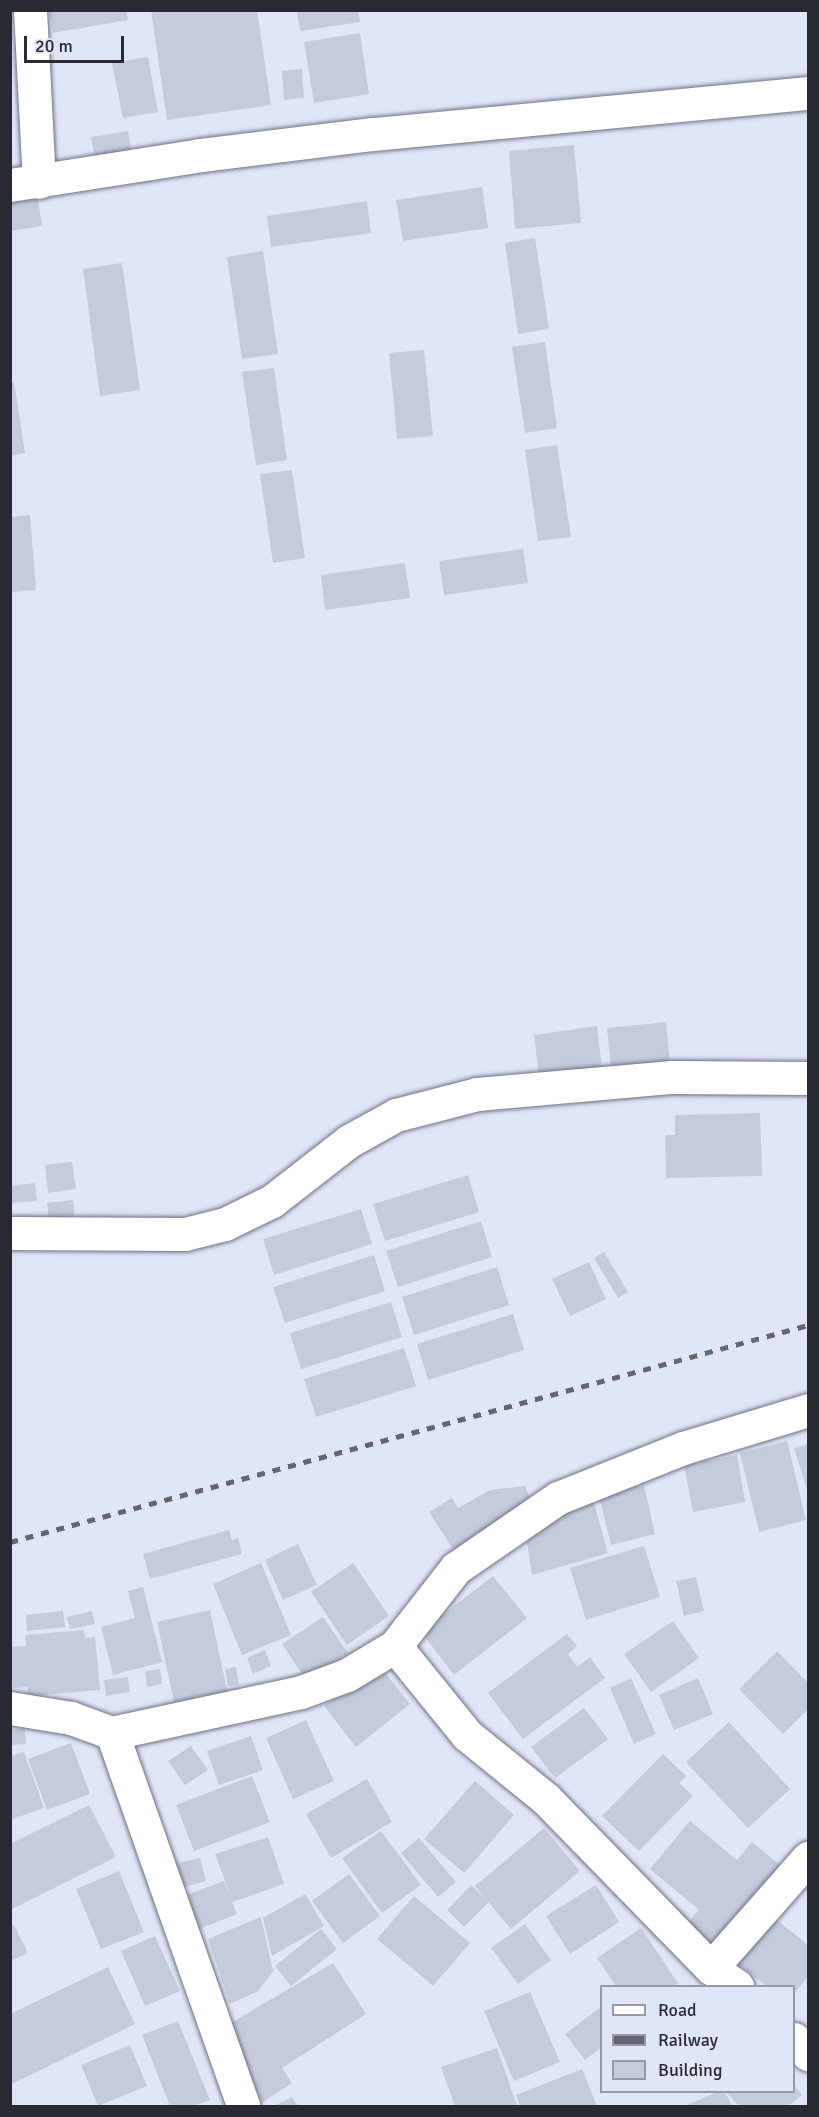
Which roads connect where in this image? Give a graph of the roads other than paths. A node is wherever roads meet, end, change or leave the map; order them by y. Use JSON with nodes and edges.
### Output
{"nodes":[{"id":1,"x":30,"y":10,"type":"edge"},
{"id":2,"x":808,"y":93,"type":"edge"},
{"id":3,"x":25,"y":184,"type":"edge"},
{"id":4,"x":808,"y":1078,"type":"edge"},
{"id":5,"x":10,"y":1233,"type":"edge"},
{"id":6,"x":808,"y":1410,"type":"edge"},
{"id":7,"x":395,"y":1646,"type":"junction"},
{"id":8,"x":10,"y":1708,"type":"edge"},
{"id":9,"x":112,"y":1733,"type":"junction"},
{"id":10,"x":808,"y":1858,"type":"edge"},
{"id":11,"x":724,"y":1977,"type":"edge"},
{"id":12,"x":795,"y":2040,"type":"edge"},
{"id":13,"x":808,"y":2054,"type":"edge"},
{"id":14,"x":243,"y":2106,"type":"edge"}],
"edges":[{"from":1,"to":3,"type":"street"},
{"from":2,"to":3,"type":"street"},
{"from":4,"to":5,"type":"street"},
{"from":6,"to":7,"type":"street"},
{"from":7,"to":9,"type":"street"},
{"from":7,"to":11,"type":"street"},
{"from":8,"to":9,"type":"street"},
{"from":9,"to":14,"type":"street"},
{"from":10,"to":11,"type":"street"},
{"from":12,"to":13,"type":"street"}]}
